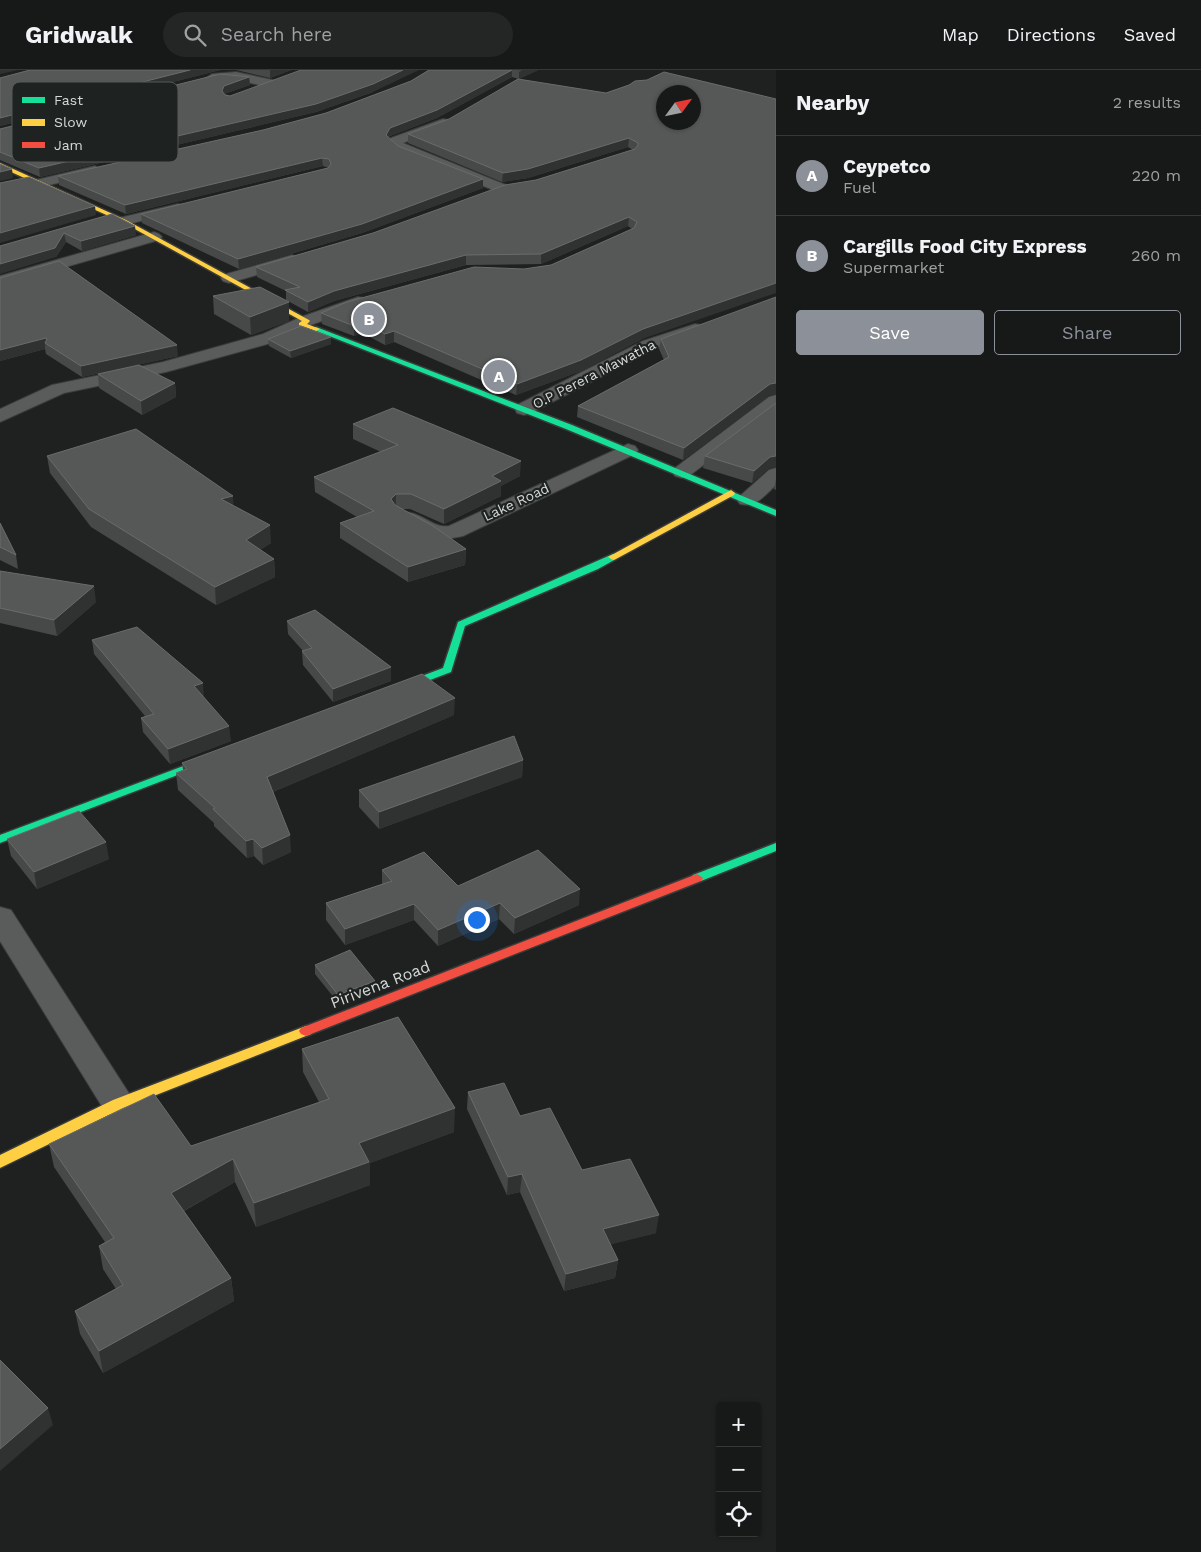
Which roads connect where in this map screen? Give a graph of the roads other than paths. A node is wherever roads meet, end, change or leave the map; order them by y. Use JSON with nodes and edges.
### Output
{"nodes":[{"id":1,"x":284,"y":78,"type":"edge"},
{"id":2,"x":201,"y":81,"type":"edge"},
{"id":3,"x":269,"y":83,"type":"junction"},
{"id":4,"x":245,"y":92,"type":"edge"},
{"id":5,"x":451,"y":118,"type":"edge"},
{"id":6,"x":0,"y":165,"type":"edge"},
{"id":7,"x":104,"y":168,"type":"edge"},
{"id":8,"x":36,"y":181,"type":"junction"},
{"id":9,"x":8,"y":185,"type":"edge"},
{"id":10,"x":520,"y":185,"type":"edge"},
{"id":11,"x":501,"y":188,"type":"junction"},
{"id":12,"x":483,"y":195,"type":"edge"},
{"id":13,"x":194,"y":205,"type":"edge"},
{"id":14,"x":120,"y":218,"type":"junction"},
{"id":15,"x":89,"y":224,"type":"edge"},
{"id":16,"x":154,"y":236,"type":"junction"},
{"id":17,"x":303,"y":257,"type":"edge"},
{"id":18,"x":229,"y":278,"type":"junction"},
{"id":19,"x":0,"y":281,"type":"edge"},
{"id":20,"x":369,"y":299,"type":"edge"},
{"id":21,"x":304,"y":322,"type":"junction"},
{"id":22,"x":712,"y":323,"type":"edge"},
{"id":23,"x":776,"y":401,"type":"edge"},
{"id":24,"x":524,"y":409,"type":"junction"},
{"id":25,"x":0,"y":416,"type":"edge"},
{"id":26,"x":628,"y":450,"type":"junction"},
{"id":27,"x":682,"y":472,"type":"junction"},
{"id":28,"x":776,"y":474,"type":"edge"},
{"id":29,"x":739,"y":497,"type":"junction"},
{"id":30,"x":776,"y":513,"type":"edge"},
{"id":31,"x":403,"y":515,"type":"edge"},
{"id":32,"x":382,"y":694,"type":"edge"},
{"id":33,"x":233,"y":751,"type":"edge"},
{"id":34,"x":0,"y":839,"type":"edge"},
{"id":35,"x":776,"y":846,"type":"edge"},
{"id":36,"x":0,"y":916,"type":"edge"},
{"id":37,"x":118,"y":1104,"type":"junction"},
{"id":38,"x":0,"y":1162,"type":"edge"}],
"edges":[{"from":1,"to":3,"type":"street"},
{"from":2,"to":3,"type":"street"},
{"from":3,"to":4,"type":"street"},
{"from":5,"to":11,"type":"street"},
{"from":6,"to":8,"type":"main road"},
{"from":7,"to":8,"type":"street"},
{"from":8,"to":9,"type":"street"},
{"from":8,"to":14,"type":"main road"},
{"from":10,"to":11,"type":"street"},
{"from":11,"to":12,"type":"street"},
{"from":13,"to":14,"type":"street"},
{"from":14,"to":15,"type":"street"},
{"from":14,"to":16,"type":"main road"},
{"from":16,"to":18,"type":"main road"},
{"from":16,"to":19,"type":"street"},
{"from":17,"to":18,"type":"street"},
{"from":18,"to":21,"type":"main road"},
{"from":20,"to":21,"type":"street"},
{"from":21,"to":24,"type":"main road"},
{"from":21,"to":25,"type":"street"},
{"from":22,"to":24,"type":"street","name":"O.P Perera Mawatha"},
{"from":23,"to":27,"type":"street"},
{"from":24,"to":26,"type":"main road"},
{"from":26,"to":27,"type":"main road"},
{"from":26,"to":31,"type":"street","name":"Lake Road"},
{"from":27,"to":29,"type":"main road"},
{"from":28,"to":29,"type":"street"},
{"from":29,"to":30,"type":"main road"},
{"from":29,"to":32,"type":"main road"},
{"from":33,"to":34,"type":"main road"},
{"from":35,"to":37,"type":"main road","name":"Pirivena Road"},
{"from":36,"to":37,"type":"street"},
{"from":37,"to":38,"type":"main road","name":"Pirivena Road"}]}
